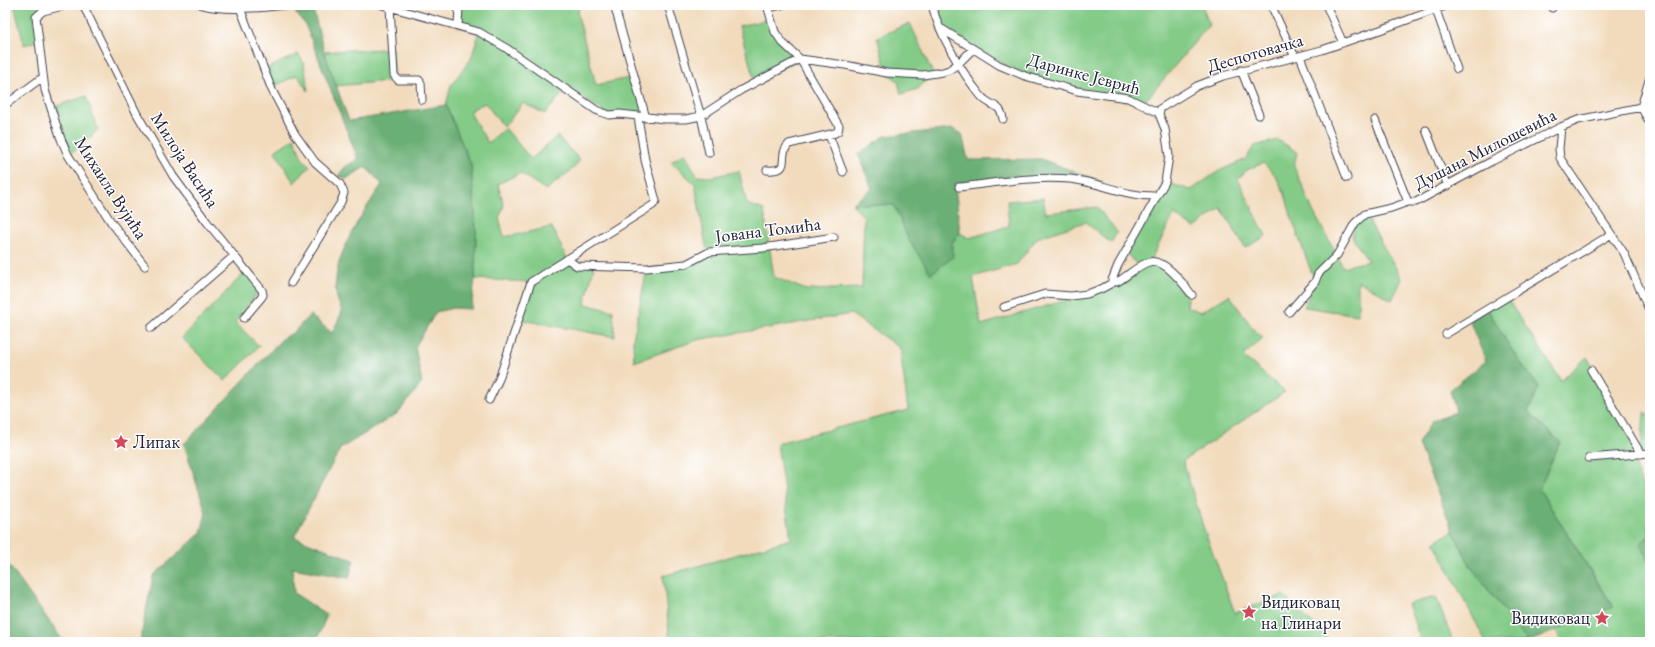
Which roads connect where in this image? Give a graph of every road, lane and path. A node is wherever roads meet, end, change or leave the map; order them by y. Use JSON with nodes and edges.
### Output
{"nodes":[{"id":1,"x":67,"y":5,"type":"edge"},
{"id":2,"x":83,"y":5,"type":"edge"},
{"id":3,"x":202,"y":5,"type":"edge"},
{"id":4,"x":285,"y":5,"type":"edge"},
{"id":5,"x":382,"y":5,"type":"edge"},
{"id":6,"x":459,"y":5,"type":"edge"},
{"id":7,"x":668,"y":5,"type":"edge"},
{"id":8,"x":781,"y":5,"type":"edge"},
{"id":9,"x":932,"y":5,"type":"edge"},
{"id":10,"x":1271,"y":5,"type":"edge"},
{"id":11,"x":1326,"y":5,"type":"edge"},
{"id":12,"x":1448,"y":5,"type":"edge"},
{"id":13,"x":390,"y":7,"type":"junction"},
{"id":14,"x":768,"y":7,"type":"edge"},
{"id":15,"x":240,"y":8,"type":"junction"},
{"id":16,"x":615,"y":8,"type":"dead end"},
{"id":17,"x":1436,"y":10,"type":"junction"},
{"id":18,"x":458,"y":26,"type":"junction"},
{"id":19,"x":942,"y":29,"type":"junction"},
{"id":20,"x":1343,"y":43,"type":"junction"},
{"id":21,"x":973,"y":49,"type":"junction"},
{"id":22,"x":1297,"y":56,"type":"junction"},
{"id":23,"x":800,"y":59,"type":"junction"},
{"id":24,"x":958,"y":64,"type":"junction"},
{"id":25,"x":1457,"y":69,"type":"dead end"},
{"id":26,"x":1241,"y":70,"type":"junction"},
{"id":27,"x":43,"y":77,"type":"junction"},
{"id":28,"x":1650,"y":77,"type":"edge"},
{"id":29,"x":422,"y":100,"type":"dead end"},
{"id":30,"x":5,"y":105,"type":"edge"},
{"id":31,"x":1641,"y":107,"type":"junction"},
{"id":32,"x":1159,"y":113,"type":"junction"},
{"id":33,"x":1259,"y":115,"type":"dead end"},
{"id":34,"x":701,"y":116,"type":"junction"},
{"id":35,"x":638,"y":117,"type":"junction"},
{"id":36,"x":646,"y":118,"type":"junction"},
{"id":37,"x":1004,"y":119,"type":"dead end"},
{"id":38,"x":1375,"y":120,"type":"dead end"},
{"id":39,"x":1650,"y":123,"type":"edge"},
{"id":40,"x":1561,"y":127,"type":"junction"},
{"id":41,"x":1426,"y":130,"type":"dead end"},
{"id":42,"x":829,"y":135,"type":"junction"},
{"id":43,"x":709,"y":153,"type":"dead end"},
{"id":44,"x":768,"y":170,"type":"dead end"},
{"id":45,"x":842,"y":172,"type":"dead end"},
{"id":46,"x":1347,"y":178,"type":"dead end"},
{"id":47,"x":1448,"y":186,"type":"junction"},
{"id":48,"x":959,"y":187,"type":"dead end"},
{"id":49,"x":1157,"y":196,"type":"junction"},
{"id":50,"x":1408,"y":202,"type":"junction"},
{"id":51,"x":1610,"y":235,"type":"junction"},
{"id":52,"x":834,"y":237,"type":"dead end"},
{"id":53,"x":234,"y":256,"type":"junction"},
{"id":54,"x":567,"y":259,"type":"junction"},
{"id":55,"x":145,"y":266,"type":"dead end"},
{"id":56,"x":1114,"y":282,"type":"junction"},
{"id":57,"x":291,"y":283,"type":"dead end"},
{"id":58,"x":1192,"y":295,"type":"dead end"},
{"id":59,"x":1004,"y":307,"type":"dead end"},
{"id":60,"x":1289,"y":312,"type":"dead end"},
{"id":61,"x":1650,"y":312,"type":"edge"},
{"id":62,"x":244,"y":318,"type":"dead end"},
{"id":63,"x":151,"y":328,"type":"dead end"},
{"id":64,"x":1446,"y":334,"type":"dead end"},
{"id":65,"x":1591,"y":370,"type":"dead end"},
{"id":66,"x":489,"y":400,"type":"dead end"},
{"id":67,"x":1650,"y":453,"type":"edge"},
{"id":68,"x":1641,"y":454,"type":"junction"},
{"id":69,"x":1589,"y":458,"type":"dead end"}],
"edges":[{"from":1,"to":27,"type":"street","name":"Михаила Вујића"},
{"from":2,"to":53,"type":"street","name":"Милоја Васића"},
{"from":3,"to":15,"type":"street"},
{"from":4,"to":15,"type":"street"},
{"from":5,"to":13,"type":"street"},
{"from":6,"to":18,"type":"street"},
{"from":7,"to":34,"type":"street"},
{"from":8,"to":14,"type":"street"},
{"from":9,"to":19,"type":"street"},
{"from":10,"to":22,"type":"street"},
{"from":11,"to":20,"type":"street"},
{"from":12,"to":17,"type":"street","name":"Деспотовачка"},
{"from":13,"to":18,"type":"street"},
{"from":13,"to":29,"type":"street"},
{"from":14,"to":23,"type":"street"},
{"from":15,"to":57,"type":"street"},
{"from":16,"to":36,"type":"street"},
{"from":17,"to":20,"type":"street","name":"Деспотовачка"},
{"from":17,"to":25,"type":"street"},
{"from":18,"to":35,"type":"street"},
{"from":19,"to":21,"type":"street","name":"Даринке Јеврић"},
{"from":19,"to":24,"type":"street"},
{"from":20,"to":22,"type":"street","name":"Деспотовачка"},
{"from":21,"to":24,"type":"street"},
{"from":21,"to":32,"type":"street","name":"Даринке Јеврић"},
{"from":22,"to":26,"type":"street","name":"Деспотовачка"},
{"from":22,"to":46,"type":"street"},
{"from":23,"to":24,"type":"street"},
{"from":23,"to":34,"type":"street"},
{"from":23,"to":42,"type":"street"},
{"from":24,"to":37,"type":"street"},
{"from":26,"to":32,"type":"street","name":"Деспотовачка"},
{"from":26,"to":33,"type":"street"},
{"from":27,"to":30,"type":"street"},
{"from":27,"to":55,"type":"street","name":"Михаила Вујића"},
{"from":28,"to":31,"type":"street"},
{"from":31,"to":39,"type":"street"},
{"from":31,"to":40,"type":"street","name":"Душана Милошевића"},
{"from":32,"to":49,"type":"street"},
{"from":34,"to":36,"type":"street"},
{"from":34,"to":43,"type":"street"},
{"from":35,"to":36,"type":"street"},
{"from":35,"to":54,"type":"street"},
{"from":38,"to":50,"type":"street"},
{"from":40,"to":47,"type":"street","name":"Душана Милошевића"},
{"from":40,"to":51,"type":"street"},
{"from":41,"to":47,"type":"street"},
{"from":42,"to":44,"type":"street"},
{"from":42,"to":45,"type":"street"},
{"from":47,"to":50,"type":"street","name":"Душана Милошевића"},
{"from":48,"to":49,"type":"street"},
{"from":49,"to":56,"type":"street"},
{"from":50,"to":60,"type":"street","name":"Душана Милошевића"},
{"from":51,"to":61,"type":"street"},
{"from":51,"to":64,"type":"street"},
{"from":52,"to":54,"type":"street","name":"Јована Томића"},
{"from":53,"to":62,"type":"street","name":"Милоја Васића"},
{"from":53,"to":63,"type":"street"},
{"from":54,"to":66,"type":"street"},
{"from":56,"to":58,"type":"street"},
{"from":56,"to":59,"type":"street"},
{"from":65,"to":68,"type":"street"},
{"from":67,"to":68,"type":"street"},
{"from":68,"to":69,"type":"street"}]}
